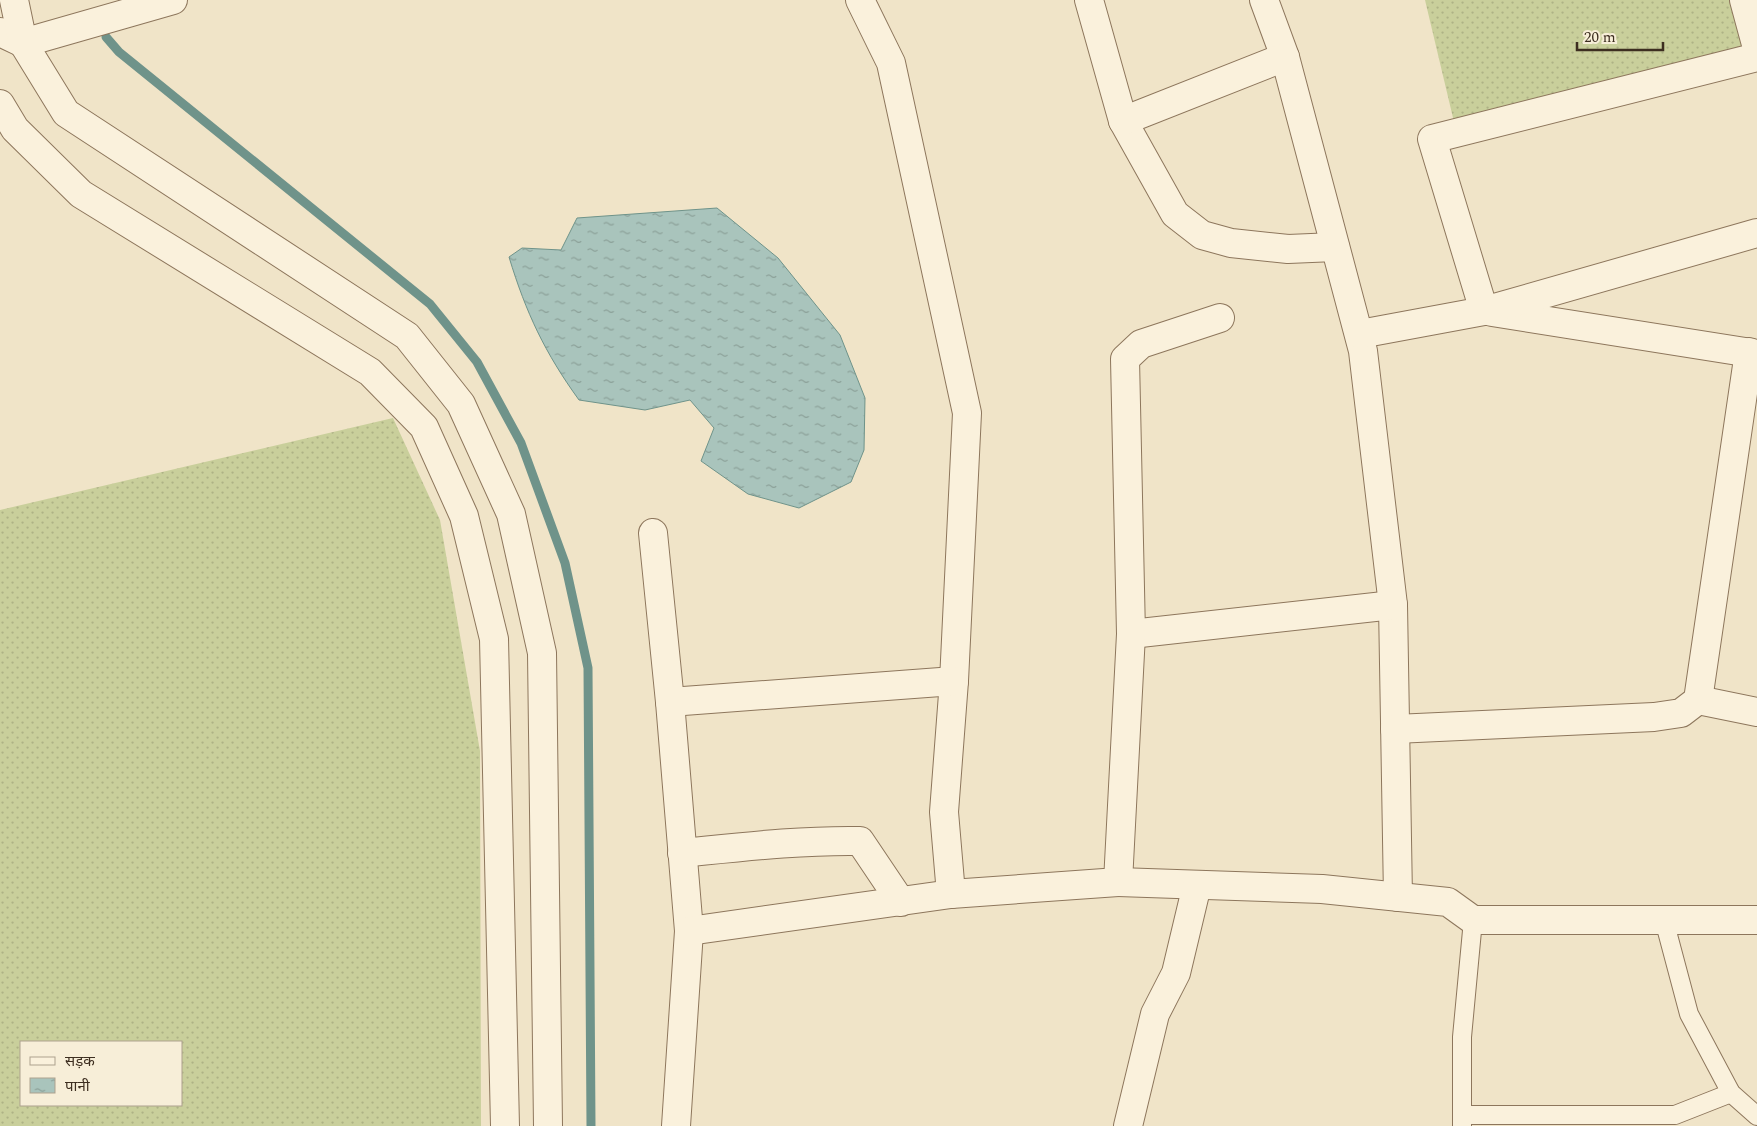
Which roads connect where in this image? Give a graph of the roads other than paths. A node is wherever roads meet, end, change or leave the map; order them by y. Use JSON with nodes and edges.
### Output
{"nodes":[{"id":1,"x":14,"y":0,"type":"edge"},
{"id":2,"x":173,"y":0,"type":"edge"},
{"id":3,"x":860,"y":0,"type":"edge"},
{"id":4,"x":1089,"y":0,"type":"edge"},
{"id":5,"x":1264,"y":0,"type":"edge"},
{"id":6,"x":1744,"y":0,"type":"edge"},
{"id":7,"x":12,"y":37,"type":"edge"},
{"id":8,"x":1757,"y":48,"type":"edge"},
{"id":9,"x":1285,"y":57,"type":"junction"},
{"id":10,"x":1757,"y":57,"type":"edge"},
{"id":11,"x":0,"y":104,"type":"edge"},
{"id":12,"x":1123,"y":121,"type":"junction"},
{"id":13,"x":1757,"y":232,"type":"edge"},
{"id":14,"x":1335,"y":247,"type":"junction"},
{"id":15,"x":1484,"y":311,"type":"junction"},
{"id":16,"x":1220,"y":318,"type":"dead end"},
{"id":17,"x":1360,"y":334,"type":"junction"},
{"id":18,"x":1753,"y":353,"type":"edge"},
{"id":19,"x":653,"y":533,"type":"dead end"},
{"id":20,"x":1393,"y":605,"type":"junction"},
{"id":21,"x":1131,"y":634,"type":"junction"},
{"id":22,"x":954,"y":681,"type":"junction"},
{"id":23,"x":1698,"y":700,"type":"junction"},
{"id":24,"x":670,"y":702,"type":"junction"},
{"id":25,"x":1757,"y":712,"type":"edge"},
{"id":26,"x":1395,"y":729,"type":"junction"},
{"id":27,"x":682,"y":853,"type":"junction"},
{"id":28,"x":1118,"y":882,"type":"junction"},
{"id":29,"x":1197,"y":885,"type":"junction"},
{"id":30,"x":951,"y":894,"type":"junction"},
{"id":31,"x":1398,"y":897,"type":"junction"},
{"id":32,"x":901,"y":902,"type":"junction"},
{"id":33,"x":1473,"y":920,"type":"junction"},
{"id":34,"x":1664,"y":920,"type":"junction"},
{"id":35,"x":1757,"y":920,"type":"edge"},
{"id":36,"x":689,"y":931,"type":"junction"},
{"id":37,"x":1732,"y":1093,"type":"junction"},
{"id":38,"x":1757,"y":1116,"type":"edge"},
{"id":39,"x":1462,"y":1121,"type":"edge"},
{"id":40,"x":504,"y":1126,"type":"edge"},
{"id":41,"x":548,"y":1126,"type":"edge"},
{"id":42,"x":676,"y":1126,"type":"edge"},
{"id":43,"x":1128,"y":1126,"type":"edge"}],
"edges":[{"from":1,"to":7,"type":"street"},
{"from":2,"to":7,"type":"street"},
{"from":3,"to":22,"type":"street"},
{"from":4,"to":12,"type":"street"},
{"from":5,"to":9,"type":"street"},
{"from":6,"to":8,"type":"street"},
{"from":7,"to":41,"type":"street"},
{"from":9,"to":12,"type":"street"},
{"from":9,"to":14,"type":"street"},
{"from":10,"to":15,"type":"street"},
{"from":11,"to":40,"type":"street"},
{"from":12,"to":14,"type":"street"},
{"from":13,"to":15,"type":"street"},
{"from":14,"to":17,"type":"street"},
{"from":15,"to":17,"type":"street"},
{"from":15,"to":18,"type":"street"},
{"from":16,"to":21,"type":"street"},
{"from":17,"to":20,"type":"street"},
{"from":18,"to":23,"type":"street"},
{"from":19,"to":24,"type":"street"},
{"from":20,"to":21,"type":"street"},
{"from":20,"to":26,"type":"street"},
{"from":21,"to":28,"type":"street"},
{"from":22,"to":24,"type":"street"},
{"from":22,"to":30,"type":"street"},
{"from":23,"to":25,"type":"street"},
{"from":23,"to":26,"type":"street"},
{"from":24,"to":27,"type":"street"},
{"from":26,"to":31,"type":"street"},
{"from":27,"to":32,"type":"street"},
{"from":27,"to":36,"type":"street"},
{"from":28,"to":29,"type":"street"},
{"from":28,"to":30,"type":"street"},
{"from":29,"to":31,"type":"street"},
{"from":29,"to":43,"type":"street"},
{"from":30,"to":32,"type":"street"},
{"from":31,"to":33,"type":"street"},
{"from":32,"to":36,"type":"street"},
{"from":33,"to":34,"type":"street"},
{"from":33,"to":39,"type":"lane"},
{"from":34,"to":35,"type":"street"},
{"from":34,"to":37,"type":"lane"},
{"from":36,"to":42,"type":"street"},
{"from":37,"to":38,"type":"lane"},
{"from":37,"to":39,"type":"lane"}]}
